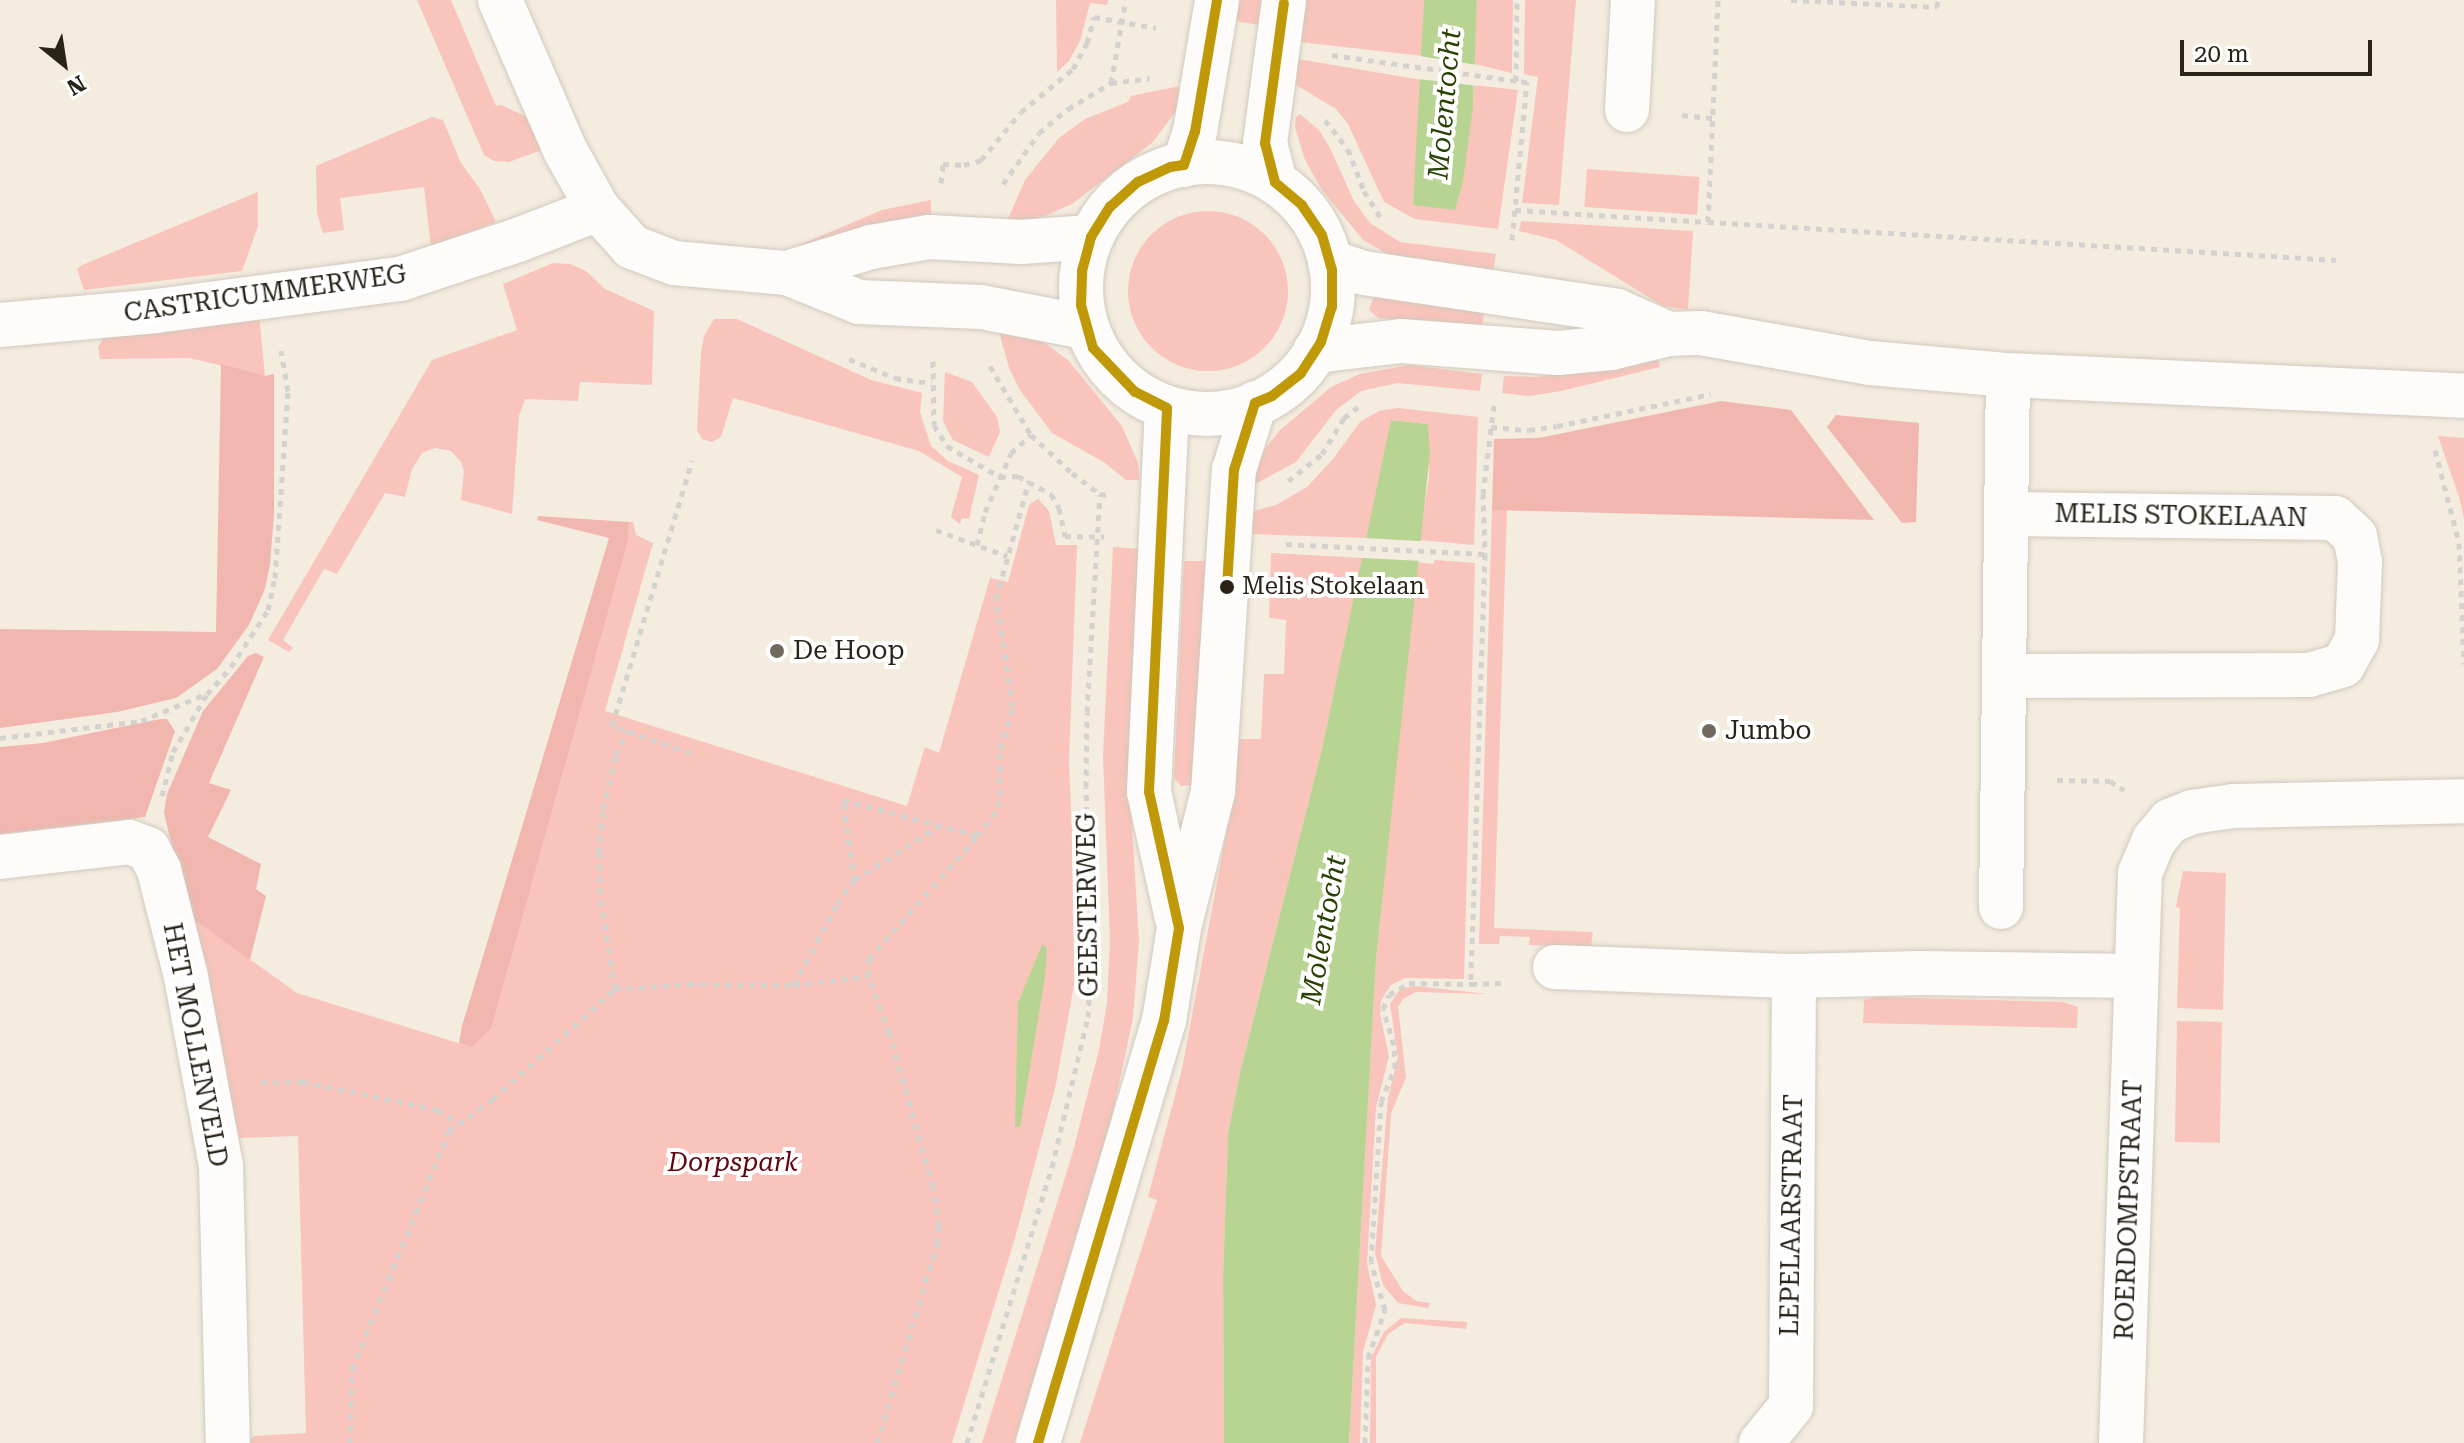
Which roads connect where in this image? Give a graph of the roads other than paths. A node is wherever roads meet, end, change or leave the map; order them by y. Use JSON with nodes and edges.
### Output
{"nodes":[{"id":1,"x":500,"y":0,"type":"edge"},
{"id":2,"x":1217,"y":0,"type":"edge"},
{"id":3,"x":1284,"y":0,"type":"edge"},
{"id":4,"x":1633,"y":0,"type":"edge"},
{"id":5,"x":1627,"y":110,"type":"dead end"},
{"id":6,"x":1184,"y":165,"type":"junction"},
{"id":7,"x":1275,"y":182,"type":"junction"},
{"id":8,"x":598,"y":209,"type":"junction"},
{"id":9,"x":1091,"y":237,"type":"junction"},
{"id":10,"x":1330,"y":262,"type":"junction"},
{"id":11,"x":787,"y":273,"type":"junction"},
{"id":12,"x":0,"y":325,"type":"edge"},
{"id":13,"x":1085,"y":327,"type":"junction"},
{"id":14,"x":1669,"y":334,"type":"junction"},
{"id":15,"x":1315,"y":351,"type":"junction"},
{"id":16,"x":2008,"y":375,"type":"junction"},
{"id":17,"x":2464,"y":396,"type":"edge"},
{"id":18,"x":1255,"y":403,"type":"junction"},
{"id":19,"x":1167,"y":408,"type":"junction"},
{"id":20,"x":2006,"y":514,"type":"junction"},
{"id":21,"x":2004,"y":676,"type":"junction"},
{"id":22,"x":2464,"y":801,"type":"edge"},
{"id":23,"x":0,"y":857,"type":"edge"},
{"id":24,"x":2001,"y":907,"type":"dead end"},
{"id":25,"x":1179,"y":928,"type":"junction"},
{"id":26,"x":1555,"y":967,"type":"road end"},
{"id":27,"x":1794,"y":976,"type":"junction"},
{"id":28,"x":2136,"y":976,"type":"junction"},
{"id":29,"x":228,"y":1443,"type":"edge"},
{"id":30,"x":1038,"y":1443,"type":"edge"},
{"id":31,"x":1761,"y":1443,"type":"edge"},
{"id":32,"x":2121,"y":1443,"type":"edge"}],
"edges":[{"from":1,"to":8,"type":"street"},
{"from":2,"to":6,"type":"street"},
{"from":3,"to":7,"type":"street"},
{"from":4,"to":5,"type":"street"},
{"from":6,"to":7,"type":"street"},
{"from":6,"to":9,"type":"street"},
{"from":7,"to":10,"type":"street"},
{"from":8,"to":11,"type":"street"},
{"from":8,"to":12,"type":"street","name":"CASTRICUMMERWEG"},
{"from":9,"to":11,"type":"street"},
{"from":9,"to":13,"type":"street"},
{"from":10,"to":14,"type":"street"},
{"from":10,"to":15,"type":"street"},
{"from":11,"to":13,"type":"street"},
{"from":13,"to":19,"type":"street"},
{"from":14,"to":15,"type":"street"},
{"from":14,"to":16,"type":"street"},
{"from":15,"to":18,"type":"street"},
{"from":16,"to":17,"type":"street"},
{"from":16,"to":20,"type":"street"},
{"from":18,"to":19,"type":"street"},
{"from":18,"to":25,"type":"street"},
{"from":19,"to":25,"type":"street"},
{"from":20,"to":21,"type":"street"},
{"from":20,"to":21,"type":"street","name":"MELIS STOKELAAN"},
{"from":21,"to":24,"type":"street"},
{"from":22,"to":28,"type":"street","name":"ROERDOMPSTRAAT"},
{"from":23,"to":29,"type":"street","name":"HET MOLLENVELD"},
{"from":25,"to":30,"type":"street"},
{"from":26,"to":27,"type":"street"},
{"from":27,"to":28,"type":"street"},
{"from":27,"to":31,"type":"street","name":"LEPELAARSTRAAT"},
{"from":28,"to":32,"type":"street","name":"ROERDOMPSTRAAT"}]}
